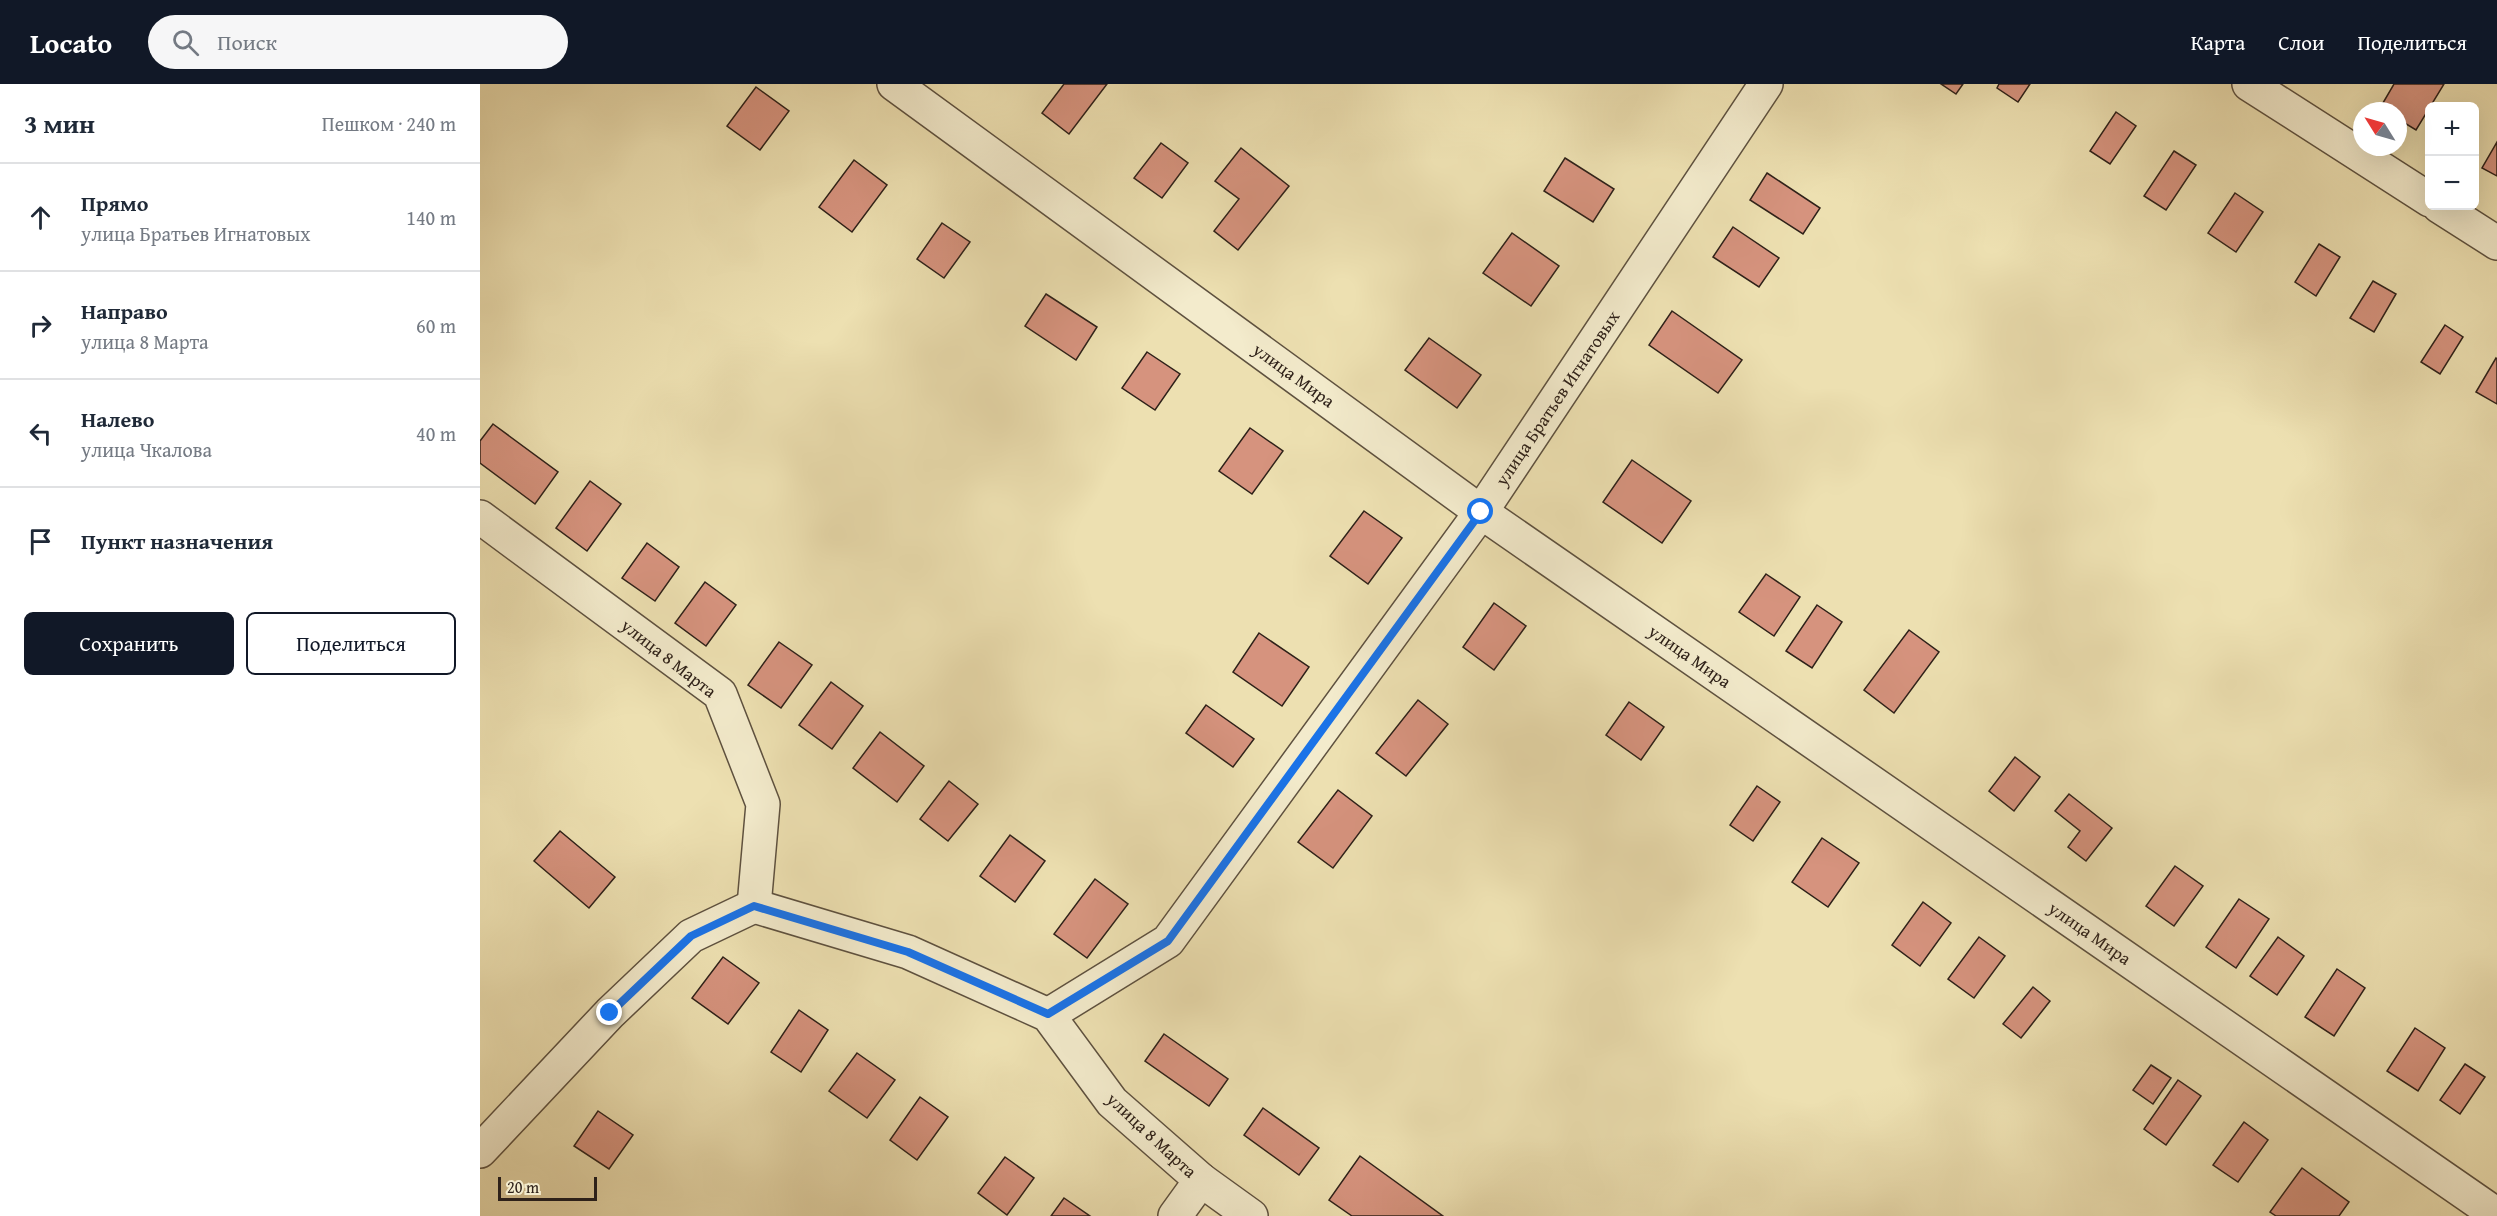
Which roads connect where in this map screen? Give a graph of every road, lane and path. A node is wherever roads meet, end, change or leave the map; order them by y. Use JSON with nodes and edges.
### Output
{"nodes":[{"id":1,"x":894,"y":84,"type":"edge"},
{"id":2,"x":1766,"y":84,"type":"edge"},
{"id":3,"x":2249,"y":84,"type":"edge"},
{"id":4,"x":2425,"y":197,"type":"edge"},
{"id":5,"x":2445,"y":210,"type":"edge"},
{"id":6,"x":2497,"y":243,"type":"edge"},
{"id":7,"x":1481,"y":512,"type":"junction"},
{"id":8,"x":480,"y":517,"type":"edge"},
{"id":9,"x":754,"y":906,"type":"junction"},
{"id":10,"x":1048,"y":1014,"type":"junction"},
{"id":11,"x":480,"y":1152,"type":"edge"},
{"id":12,"x":1201,"y":1180,"type":"junction"},
{"id":13,"x":2497,"y":1215,"type":"edge"},
{"id":14,"x":1175,"y":1216,"type":"edge"},
{"id":15,"x":1251,"y":1216,"type":"edge"}],
"edges":[{"from":1,"to":7,"type":"street","name":"улица Мира"},
{"from":2,"to":7,"type":"street","name":"улица Братьев Игнатовых"},
{"from":3,"to":4,"type":"street"},
{"from":5,"to":6,"type":"street"},
{"from":7,"to":10,"type":"street","name":"улица Братьев Игнатовых"},
{"from":7,"to":13,"type":"street","name":"улица Мира"},
{"from":8,"to":9,"type":"street","name":"улица 8 Марта"},
{"from":9,"to":10,"type":"street"},
{"from":9,"to":11,"type":"street"},
{"from":10,"to":12,"type":"street","name":"улица 8 Марта"},
{"from":12,"to":14,"type":"street"},
{"from":12,"to":15,"type":"street","name":"улица 8 Марта"}]}
